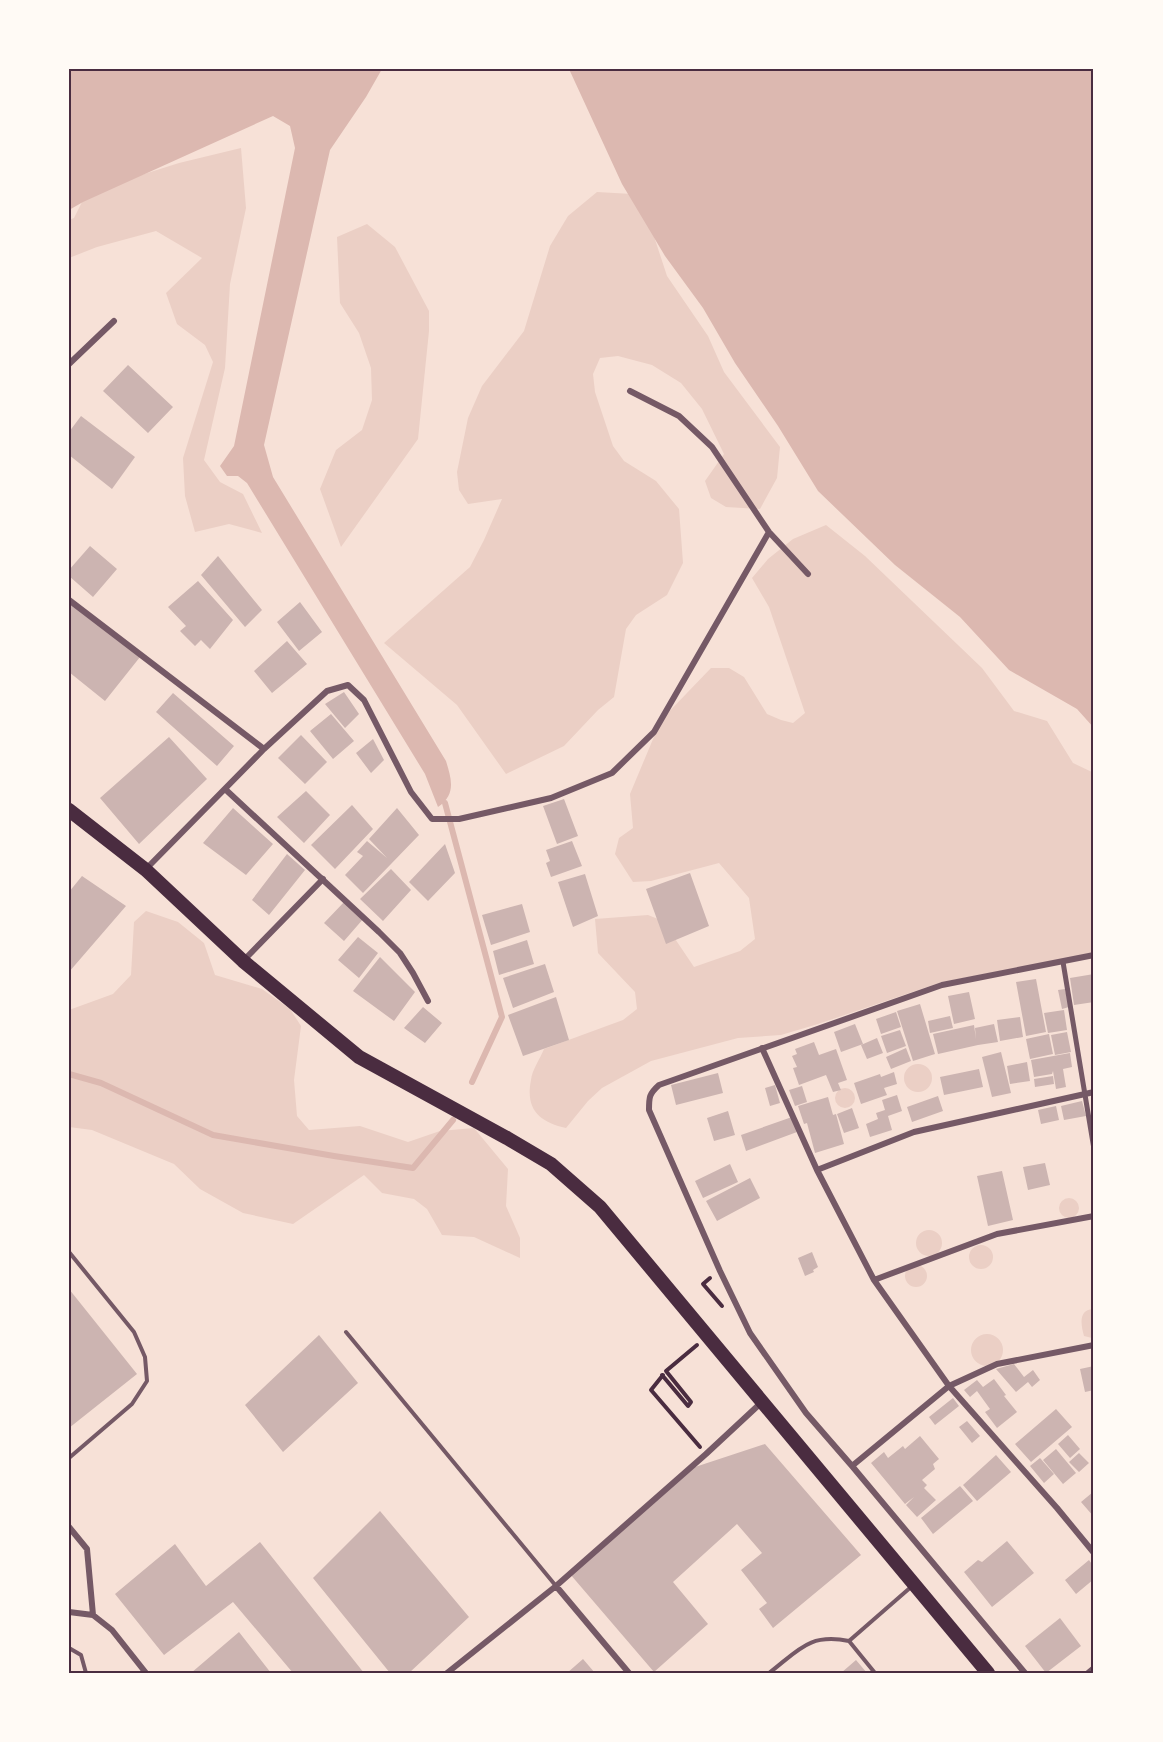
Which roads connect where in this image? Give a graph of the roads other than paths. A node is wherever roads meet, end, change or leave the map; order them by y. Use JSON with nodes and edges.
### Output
{"nodes":[{"id":1,"x":114,"y":321,"type":"dead end"},
{"id":2,"x":69,"y":364,"type":"edge"},
{"id":3,"x":630,"y":391,"type":"dead end"},
{"id":4,"x":769,"y":532,"type":"junction"},
{"id":5,"x":808,"y":574,"type":"dead end"},
{"id":6,"x":69,"y":600,"type":"edge"},
{"id":7,"x":264,"y":749,"type":"junction"},
{"id":8,"x":225,"y":789,"type":"junction"},
{"id":9,"x":69,"y":810,"type":"edge"},
{"id":10,"x":146,"y":870,"type":"junction"},
{"id":11,"x":323,"y":879,"type":"junction"},
{"id":12,"x":1094,"y":955,"type":"edge"},
{"id":13,"x":243,"y":961,"type":"junction"},
{"id":14,"x":1063,"y":962,"type":"junction"},
{"id":15,"x":428,"y":1001,"type":"dead end"},
{"id":16,"x":762,"y":1048,"type":"junction"},
{"id":17,"x":1094,"y":1092,"type":"edge"},
{"id":18,"x":1086,"y":1094,"type":"junction"},
{"id":19,"x":1094,"y":1149,"type":"edge"},
{"id":20,"x":817,"y":1170,"type":"junction"},
{"id":21,"x":1094,"y":1216,"type":"edge"},
{"id":22,"x":69,"y":1252,"type":"edge"},
{"id":23,"x":874,"y":1280,"type":"junction"},
{"id":24,"x":346,"y":1332,"type":"dead end"},
{"id":25,"x":1094,"y":1345,"type":"edge"},
{"id":26,"x":949,"y":1386,"type":"junction"},
{"id":27,"x":763,"y":1401,"type":"junction"},
{"id":28,"x":69,"y":1458,"type":"edge"},
{"id":29,"x":852,"y":1466,"type":"junction"},
{"id":30,"x":69,"y":1527,"type":"edge"},
{"id":31,"x":1094,"y":1553,"type":"edge"},
{"id":32,"x":914,"y":1584,"type":"junction"},
{"id":33,"x":556,"y":1586,"type":"junction"},
{"id":34,"x":69,"y":1612,"type":"edge"},
{"id":35,"x":93,"y":1616,"type":"junction"},
{"id":36,"x":849,"y":1641,"type":"junction"},
{"id":37,"x":69,"y":1648,"type":"edge"},
{"id":38,"x":1094,"y":1668,"type":"edge"},
{"id":39,"x":86,"y":1673,"type":"edge"},
{"id":40,"x":146,"y":1673,"type":"edge"},
{"id":41,"x":447,"y":1673,"type":"edge"},
{"id":42,"x":629,"y":1673,"type":"edge"},
{"id":43,"x":769,"y":1673,"type":"edge"},
{"id":44,"x":875,"y":1673,"type":"edge"},
{"id":45,"x":988,"y":1673,"type":"edge"},
{"id":46,"x":1025,"y":1673,"type":"edge"},
{"id":47,"x":1088,"y":1673,"type":"edge"}],
"edges":[{"from":1,"to":2,"type":"street"},
{"from":3,"to":4,"type":"street"},
{"from":4,"to":5,"type":"street"},
{"from":4,"to":7,"type":"street"},
{"from":6,"to":7,"type":"street"},
{"from":7,"to":8,"type":"street"},
{"from":8,"to":10,"type":"street"},
{"from":8,"to":11,"type":"street"},
{"from":9,"to":10,"type":"main road"},
{"from":10,"to":13,"type":"main road"},
{"from":11,"to":13,"type":"street"},
{"from":11,"to":15,"type":"street"},
{"from":12,"to":14,"type":"street"},
{"from":13,"to":27,"type":"main road"},
{"from":14,"to":16,"type":"street"},
{"from":14,"to":18,"type":"street"},
{"from":16,"to":20,"type":"street"},
{"from":16,"to":29,"type":"street"},
{"from":17,"to":18,"type":"street"},
{"from":18,"to":19,"type":"street"},
{"from":18,"to":20,"type":"street"},
{"from":20,"to":23,"type":"street"},
{"from":21,"to":23,"type":"street"},
{"from":22,"to":28,"type":"lane"},
{"from":23,"to":26,"type":"street"},
{"from":24,"to":33,"type":"lane"},
{"from":25,"to":26,"type":"street"},
{"from":26,"to":29,"type":"street"},
{"from":26,"to":31,"type":"street"},
{"from":27,"to":32,"type":"main road"},
{"from":27,"to":33,"type":"street"},
{"from":29,"to":46,"type":"street"},
{"from":30,"to":35,"type":"street"},
{"from":32,"to":36,"type":"lane"},
{"from":32,"to":45,"type":"main road"},
{"from":33,"to":41,"type":"street"},
{"from":33,"to":42,"type":"street"},
{"from":34,"to":35,"type":"street"},
{"from":35,"to":40,"type":"street"},
{"from":36,"to":43,"type":"lane"},
{"from":36,"to":44,"type":"lane"},
{"from":37,"to":39,"type":"lane"},
{"from":38,"to":47,"type":"street"}]}
